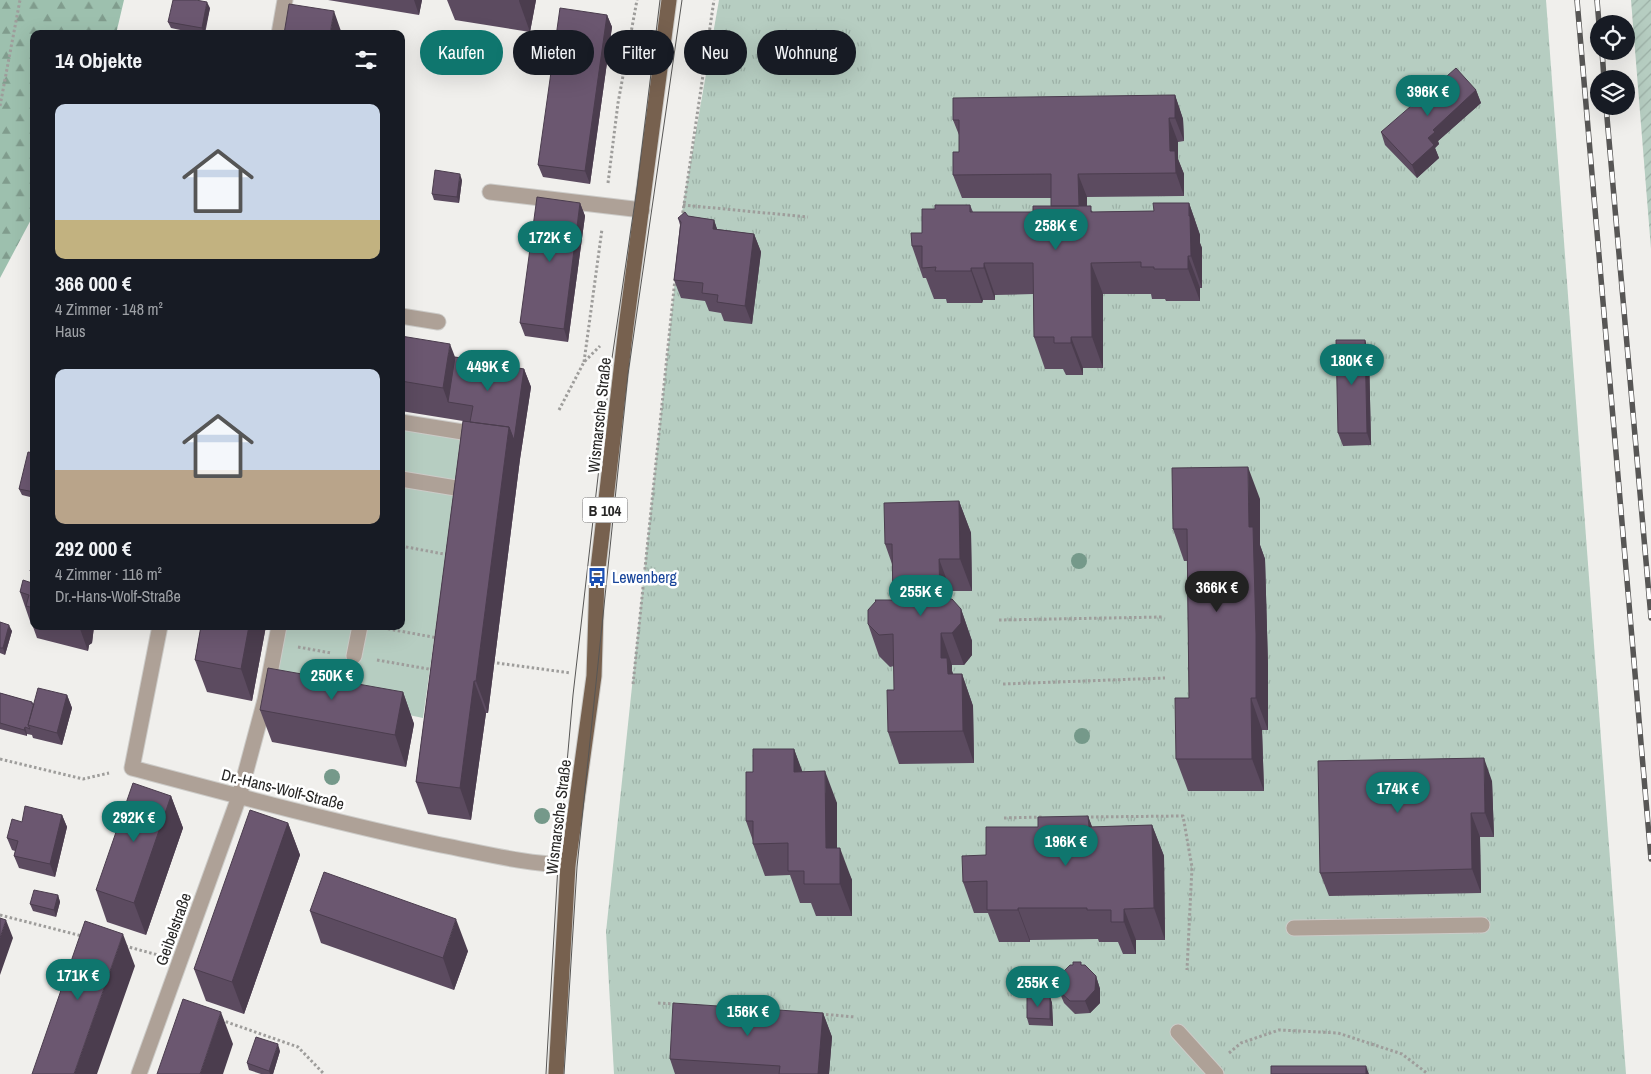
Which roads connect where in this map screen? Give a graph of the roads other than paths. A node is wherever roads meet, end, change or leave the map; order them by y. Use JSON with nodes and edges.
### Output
{"nodes":[{"id":1,"x":285,"y":0,"type":"edge"},
{"id":2,"x":668,"y":0,"type":"edge"},
{"id":3,"x":280,"y":30,"type":"edge"},
{"id":4,"x":490,"y":192,"type":"dead end"},
{"id":5,"x":642,"y":210,"type":"junction"},
{"id":6,"x":405,"y":317,"type":"edge"},
{"id":7,"x":438,"y":322,"type":"dead end"},
{"id":8,"x":405,"y":423,"type":"edge"},
{"id":9,"x":405,"y":480,"type":"edge"},
{"id":10,"x":462,"y":489,"type":"junction"},
{"id":11,"x":460,"y":506,"type":"edge"},
{"id":12,"x":159,"y":630,"type":"edge"},
{"id":13,"x":277,"y":630,"type":"edge"},
{"id":14,"x":359,"y":630,"type":"edge"},
{"id":15,"x":354,"y":656,"type":"dead end"},
{"id":16,"x":239,"y":797,"type":"junction"},
{"id":17,"x":568,"y":865,"type":"junction"},
{"id":18,"x":1482,"y":925,"type":"dead end"},
{"id":19,"x":1294,"y":928,"type":"dead end"},
{"id":20,"x":1178,"y":1032,"type":"dead end"},
{"id":21,"x":1213,"y":1070,"type":"edge"},
{"id":22,"x":139,"y":1074,"type":"edge"},
{"id":23,"x":556,"y":1074,"type":"edge"}],
"edges":[{"from":1,"to":3,"type":"street"},
{"from":2,"to":5,"type":"main road","name":"Wismarsche Straße","number":"B 104"},
{"from":4,"to":5,"type":"street"},
{"from":5,"to":17,"type":"main road","name":"Wismarsche Straße","number":"B 104"},
{"from":6,"to":7,"type":"street"},
{"from":8,"to":10,"type":"street"},
{"from":9,"to":10,"type":"street"},
{"from":10,"to":11,"type":"street"},
{"from":12,"to":16,"type":"street","name":"Dr.-Hans-Wolf-Straße"},
{"from":13,"to":16,"type":"street","name":"Geibelstraße"},
{"from":14,"to":15,"type":"street"},
{"from":16,"to":17,"type":"street","name":"Dr.-Hans-Wolf-Straße"},
{"from":16,"to":22,"type":"street","name":"Geibelstraße"},
{"from":17,"to":23,"type":"main road","name":"Wismarsche Straße","number":"B 104"},
{"from":18,"to":19,"type":"street"},
{"from":20,"to":21,"type":"street"}]}
